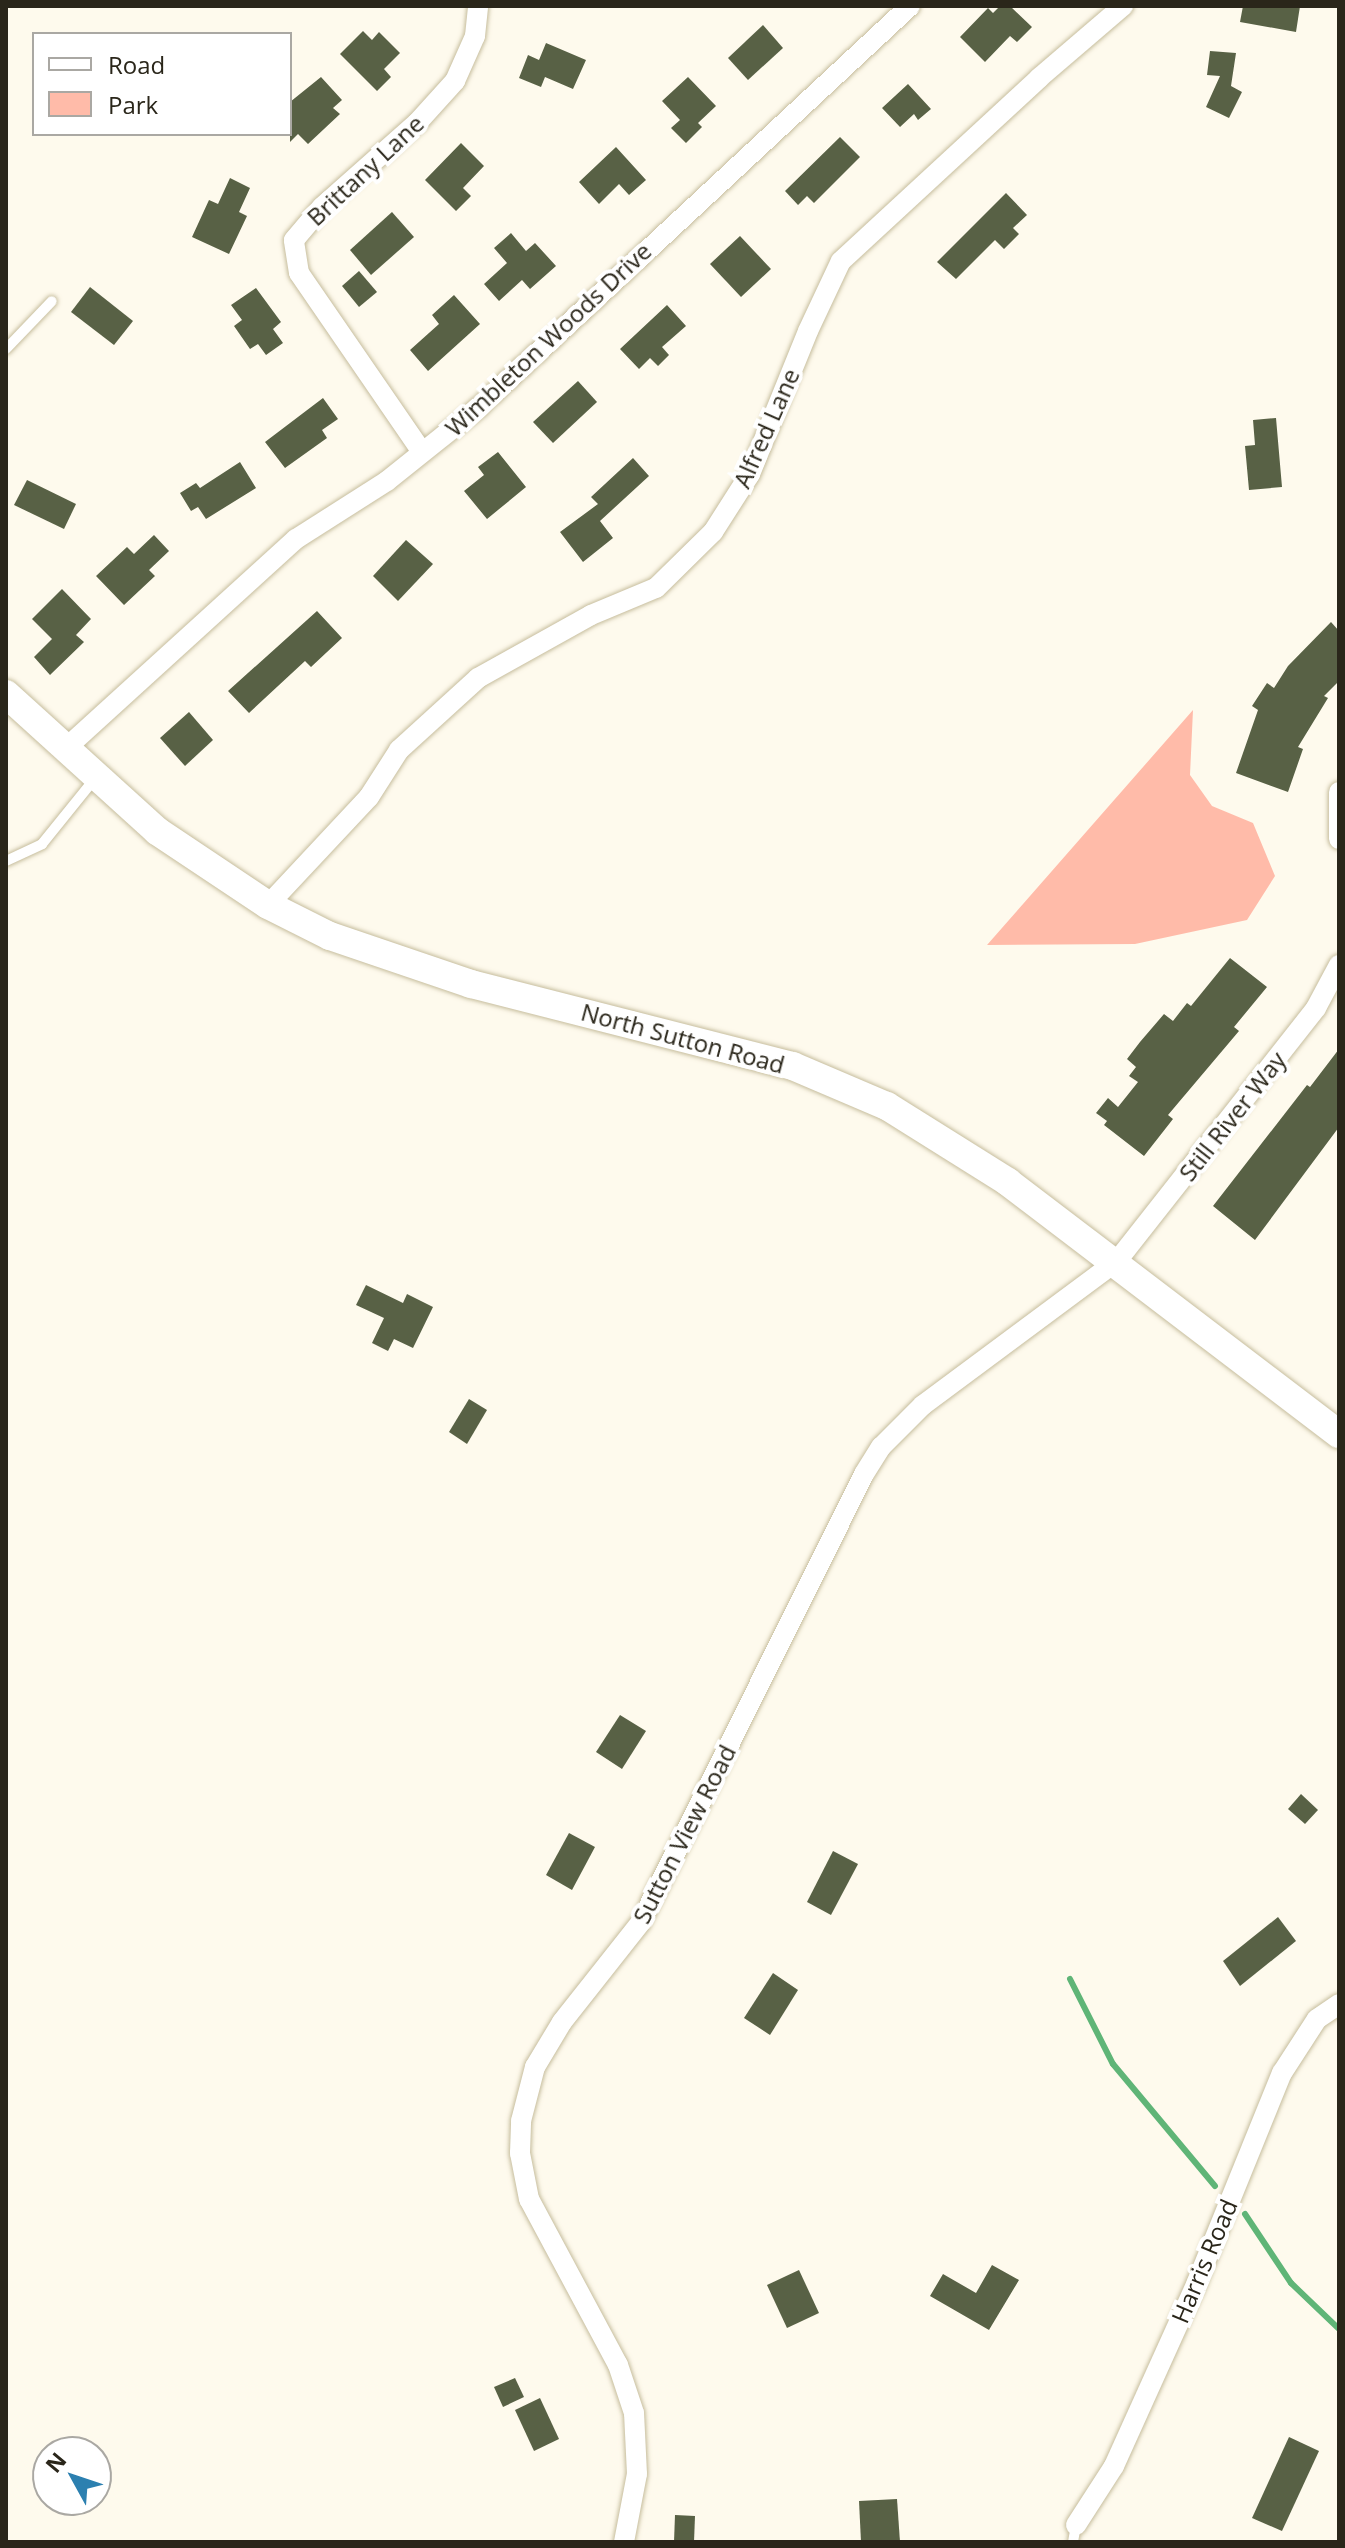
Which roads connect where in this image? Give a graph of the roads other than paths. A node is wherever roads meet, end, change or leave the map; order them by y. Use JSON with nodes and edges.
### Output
{"nodes":[{"id":1,"x":478,"y":6,"type":"edge"},
{"id":2,"x":910,"y":6,"type":"edge"},
{"id":3,"x":1123,"y":6,"type":"edge"},
{"id":4,"x":52,"y":301,"type":"dead end"},
{"id":5,"x":6,"y":349,"type":"edge"},
{"id":6,"x":422,"y":452,"type":"junction"},
{"id":7,"x":6,"y":694,"type":"edge"},
{"id":8,"x":65,"y":749,"type":"junction"},
{"id":9,"x":96,"y":777,"type":"junction"},
{"id":10,"x":1339,"y":792,"type":"edge"},
{"id":11,"x":1339,"y":839,"type":"edge"},
{"id":12,"x":6,"y":861,"type":"edge"},
{"id":13,"x":268,"y":905,"type":"junction"},
{"id":14,"x":1339,"y":965,"type":"edge"},
{"id":15,"x":1117,"y":1261,"type":"junction"},
{"id":16,"x":1339,"y":1434,"type":"edge"},
{"id":17,"x":1339,"y":2004,"type":"edge"},
{"id":18,"x":1074,"y":2533,"type":"edge"},
{"id":19,"x":624,"y":2542,"type":"edge"}],
"edges":[{"from":1,"to":6,"type":"street","name":"Brittany Lane"},
{"from":2,"to":6,"type":"street","name":"Wimbleton Woods Drive"},
{"from":3,"to":13,"type":"street","name":"Alfred Lane"},
{"from":4,"to":5,"type":"lane"},
{"from":6,"to":8,"type":"street","name":"Wimbleton Woods Drive"},
{"from":7,"to":8,"type":"main road","name":"North Sutton Road"},
{"from":8,"to":9,"type":"main road","name":"North Sutton Road"},
{"from":9,"to":12,"type":"lane"},
{"from":9,"to":13,"type":"main road","name":"North Sutton Road"},
{"from":10,"to":11,"type":"street"},
{"from":13,"to":15,"type":"main road","name":"North Sutton Road"},
{"from":14,"to":15,"type":"street","name":"Still River Way"},
{"from":15,"to":16,"type":"main road","name":"North Sutton Road"},
{"from":15,"to":19,"type":"street","name":"Sutton View Road"},
{"from":17,"to":18,"type":"street","name":"Harris Road"}]}
